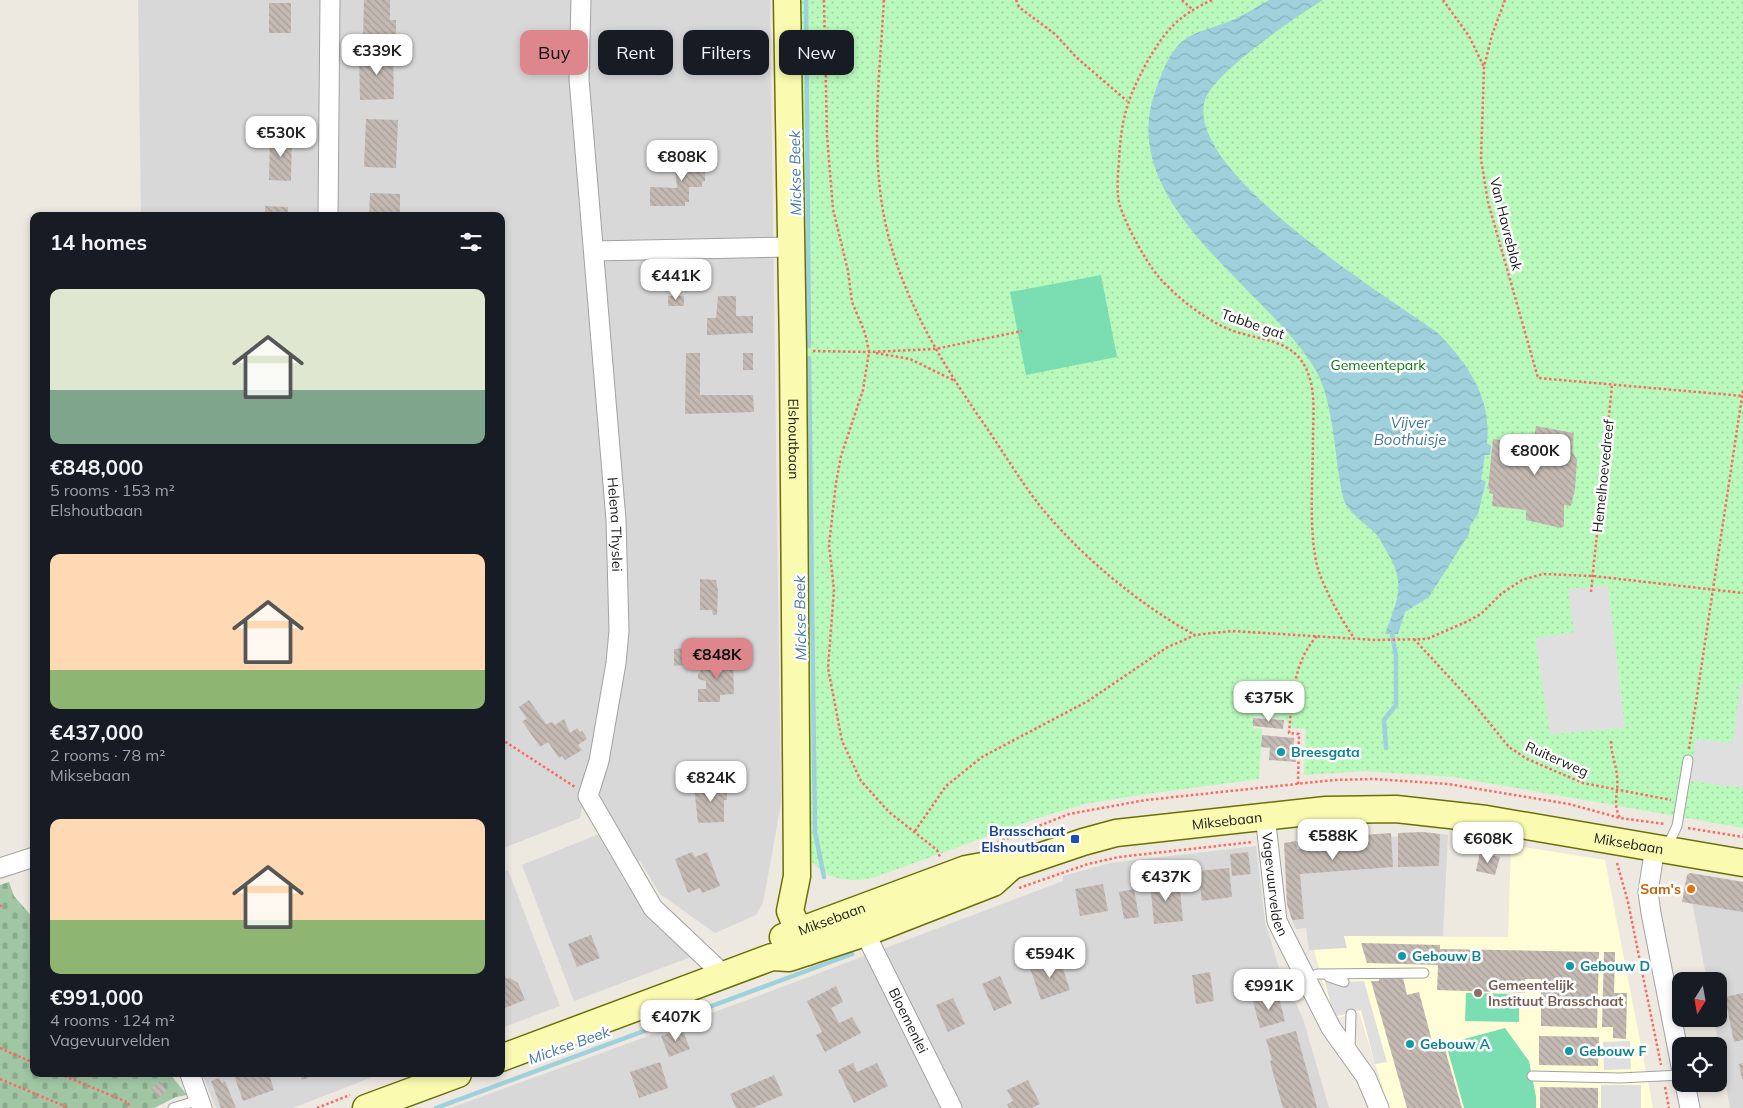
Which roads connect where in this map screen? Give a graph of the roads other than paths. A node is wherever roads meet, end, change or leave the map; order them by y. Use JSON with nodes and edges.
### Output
{"nodes":[{"id":1,"x":330,"y":0,"type":"edge"},
{"id":2,"x":581,"y":0,"type":"edge"},
{"id":3,"x":787,"y":0,"type":"edge"},
{"id":4,"x":328,"y":212,"type":"edge"},
{"id":5,"x":791,"y":247,"type":"junction"},
{"id":6,"x":594,"y":251,"type":"junction"},
{"id":7,"x":1688,"y":760,"type":"road end"},
{"id":8,"x":1267,"y":828,"type":"junction"},
{"id":9,"x":1660,"y":848,"type":"junction"},
{"id":10,"x":30,"y":858,"type":"edge"},
{"id":11,"x":1743,"y":863,"type":"edge"},
{"id":12,"x":0,"y":868,"type":"edge"},
{"id":13,"x":1001,"y":876,"type":"junction"},
{"id":14,"x":877,"y":903,"type":"junction"},
{"id":15,"x":865,"y":933,"type":"junction"},
{"id":16,"x":811,"y":939,"type":"junction"},
{"id":17,"x":1309,"y":972,"type":"junction"},
{"id":18,"x":1424,"y":973,"type":"dead end"},
{"id":19,"x":725,"y":976,"type":"junction"},
{"id":20,"x":1344,"y":982,"type":"dead end"},
{"id":21,"x":1351,"y":1014,"type":"dead end"},
{"id":22,"x":1675,"y":1037,"type":"edge"},
{"id":23,"x":1350,"y":1055,"type":"junction"},
{"id":24,"x":505,"y":1057,"type":"edge"},
{"id":25,"x":1532,"y":1076,"type":"dead end"},
{"id":26,"x":1672,"y":1076,"type":"edge"},
{"id":27,"x":191,"y":1077,"type":"edge"},
{"id":28,"x":449,"y":1077,"type":"edge"},
{"id":29,"x":1687,"y":1092,"type":"edge"},
{"id":30,"x":373,"y":1103,"type":"edge"},
{"id":31,"x":201,"y":1104,"type":"edge"},
{"id":32,"x":173,"y":1108,"type":"edge"},
{"id":33,"x":952,"y":1108,"type":"edge"},
{"id":34,"x":1379,"y":1108,"type":"edge"},
{"id":35,"x":1690,"y":1108,"type":"edge"}],
"edges":[{"from":1,"to":4,"type":"street"},
{"from":2,"to":6,"type":"street","name":"Helena Thyslei"},
{"from":3,"to":5,"type":"main road","name":"Elshoutbaan"},
{"from":5,"to":6,"type":"street"},
{"from":5,"to":16,"type":"main road","name":"Elshoutbaan"},
{"from":6,"to":19,"type":"street","name":"Helena Thyslei"},
{"from":7,"to":9,"type":"lane"},
{"from":8,"to":9,"type":"main road","name":"Miksebaan"},
{"from":8,"to":13,"type":"main road","name":"Miksebaan"},
{"from":8,"to":17,"type":"street","name":"Vagevuurvelden"},
{"from":9,"to":11,"type":"main road","name":"Miksebaan"},
{"from":9,"to":22,"type":"street"},
{"from":10,"to":12,"type":"street"},
{"from":13,"to":14,"type":"main road","name":"Miksebaan"},
{"from":13,"to":15,"type":"main road","name":"Miksebaan"},
{"from":14,"to":15,"type":"street"},
{"from":14,"to":16,"type":"main road","name":"Miksebaan"},
{"from":15,"to":16,"type":"main road","name":"Miksebaan"},
{"from":15,"to":33,"type":"street","name":"Bloemenlei"},
{"from":16,"to":19,"type":"main road","name":"Miksebaan"},
{"from":17,"to":18,"type":"lane"},
{"from":17,"to":20,"type":"lane"},
{"from":17,"to":23,"type":"street","name":"Vagevuurvelden"},
{"from":19,"to":24,"type":"main road","name":"Miksebaan"},
{"from":21,"to":23,"type":"lane"},
{"from":23,"to":34,"type":"street","name":"Vagevuurvelden"},
{"from":25,"to":26,"type":"lane"},
{"from":27,"to":31,"type":"street"},
{"from":28,"to":30,"type":"main road"},
{"from":29,"to":35,"type":"street"},
{"from":31,"to":32,"type":"lane"}]}
